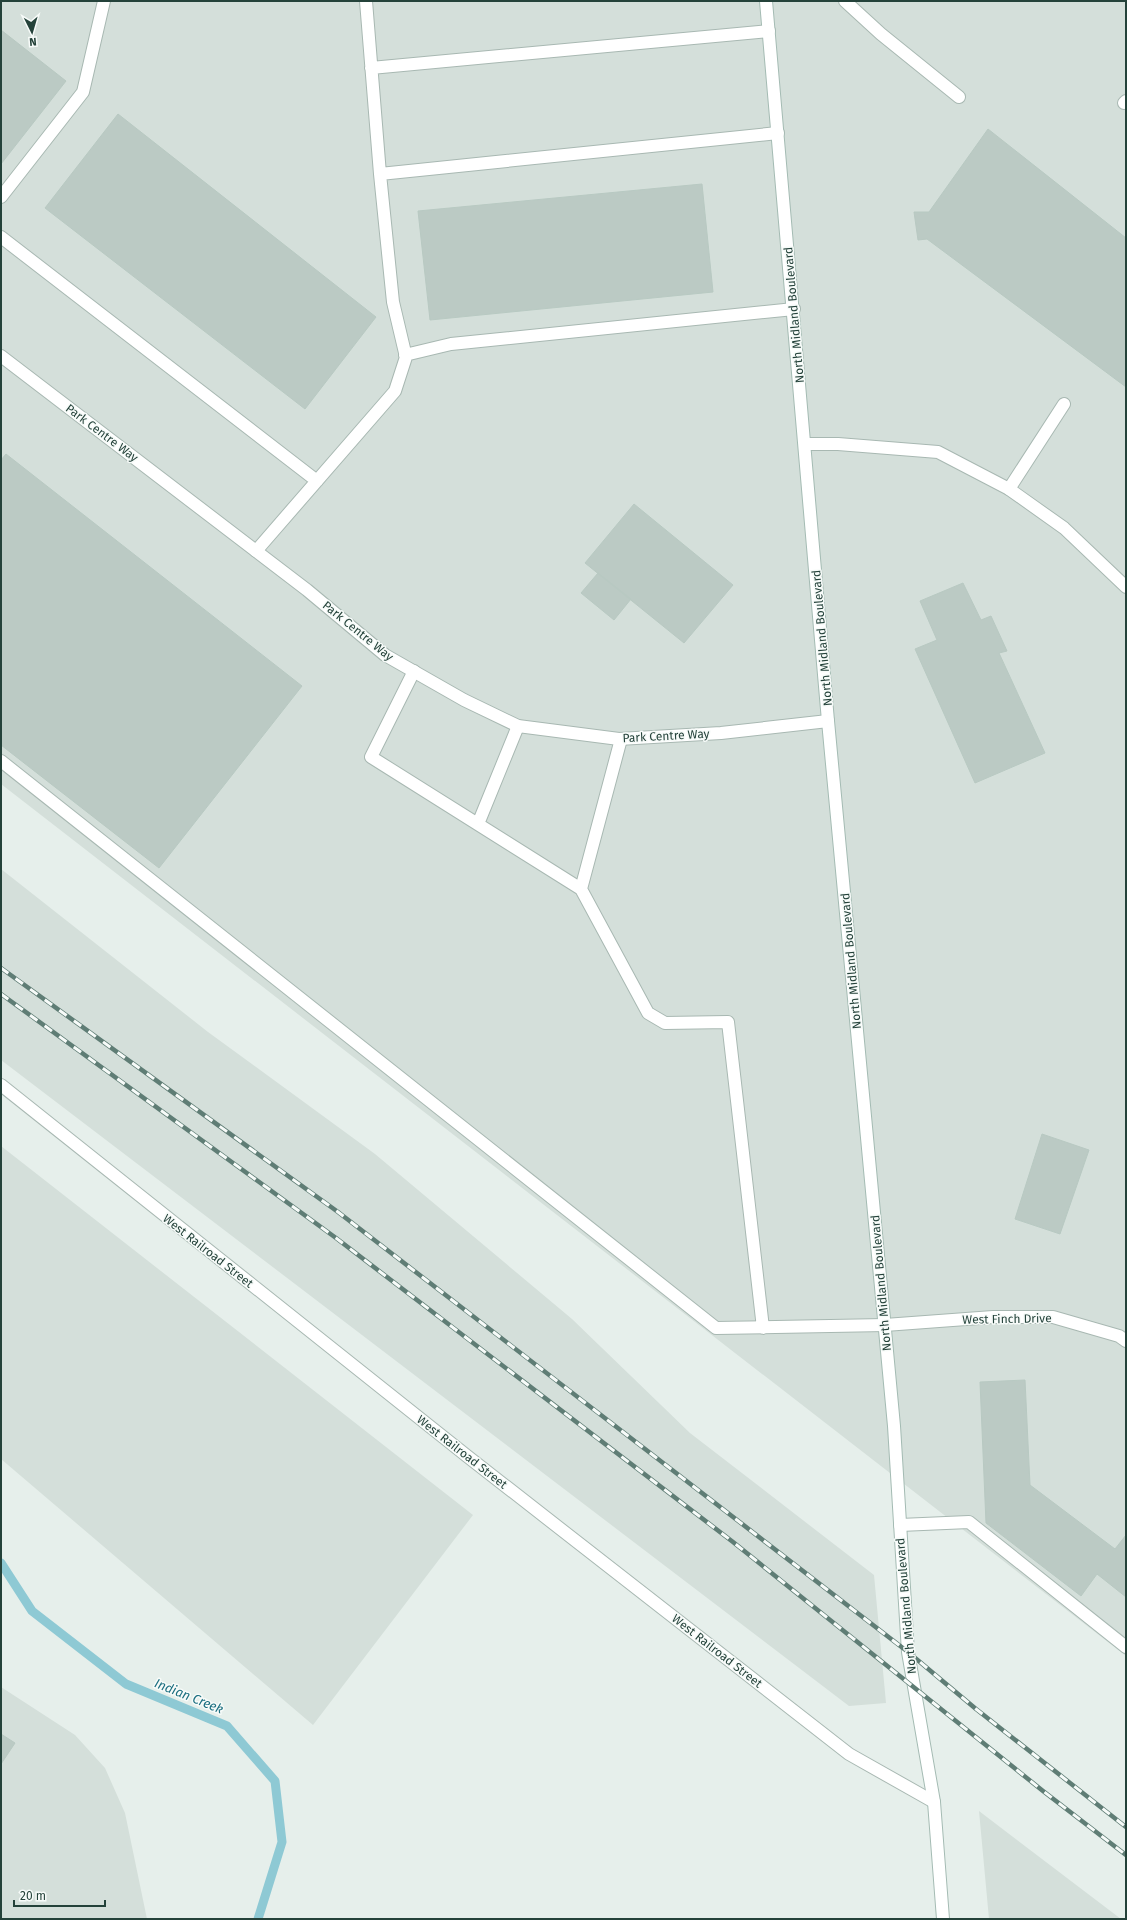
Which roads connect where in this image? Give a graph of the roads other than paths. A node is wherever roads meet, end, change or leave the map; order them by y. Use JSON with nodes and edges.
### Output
{"nodes":[{"id":1,"x":104,"y":1,"type":"edge"},
{"id":2,"x":366,"y":1,"type":"edge"},
{"id":3,"x":766,"y":1,"type":"edge"},
{"id":4,"x":845,"y":1,"type":"edge"},
{"id":5,"x":770,"y":31,"type":"junction"},
{"id":6,"x":371,"y":68,"type":"junction"},
{"id":7,"x":959,"y":97,"type":"dead end"},
{"id":8,"x":778,"y":133,"type":"junction"},
{"id":9,"x":380,"y":174,"type":"junction"},
{"id":10,"x":1,"y":197,"type":"edge"},
{"id":11,"x":1,"y":237,"type":"edge"},
{"id":12,"x":794,"y":309,"type":"junction"},
{"id":13,"x":405,"y":355,"type":"junction"},
{"id":14,"x":1,"y":356,"type":"edge"},
{"id":15,"x":1064,"y":404,"type":"dead end"},
{"id":16,"x":806,"y":444,"type":"junction"},
{"id":17,"x":317,"y":482,"type":"junction"},
{"id":18,"x":1009,"y":489,"type":"junction"},
{"id":19,"x":256,"y":551,"type":"junction"},
{"id":20,"x":1126,"y":587,"type":"edge"},
{"id":21,"x":414,"y":672,"type":"junction"},
{"id":22,"x":828,"y":721,"type":"junction"},
{"id":23,"x":518,"y":726,"type":"junction"},
{"id":24,"x":621,"y":738,"type":"junction"},
{"id":25,"x":1,"y":761,"type":"edge"},
{"id":26,"x":478,"y":824,"type":"junction"},
{"id":27,"x":581,"y":889,"type":"junction"},
{"id":28,"x":1,"y":1085,"type":"edge"},
{"id":29,"x":885,"y":1325,"type":"junction"},
{"id":30,"x":763,"y":1328,"type":"junction"},
{"id":31,"x":1126,"y":1341,"type":"edge"},
{"id":32,"x":900,"y":1525,"type":"junction"},
{"id":33,"x":1126,"y":1647,"type":"edge"},
{"id":34,"x":934,"y":1802,"type":"junction"},
{"id":35,"x":943,"y":1919,"type":"edge"}],
"edges":[{"from":1,"to":10,"type":"street"},
{"from":2,"to":6,"type":"street"},
{"from":3,"to":5,"type":"street","name":"North Midland Boulevard"},
{"from":4,"to":7,"type":"street"},
{"from":5,"to":6,"type":"street"},
{"from":5,"to":8,"type":"street","name":"North Midland Boulevard"},
{"from":6,"to":9,"type":"street"},
{"from":8,"to":9,"type":"street"},
{"from":8,"to":12,"type":"street","name":"North Midland Boulevard"},
{"from":9,"to":13,"type":"street"},
{"from":11,"to":17,"type":"street"},
{"from":12,"to":13,"type":"street"},
{"from":12,"to":16,"type":"street","name":"North Midland Boulevard"},
{"from":13,"to":17,"type":"street"},
{"from":14,"to":19,"type":"street","name":"Park Centre Way"},
{"from":15,"to":18,"type":"street"},
{"from":16,"to":18,"type":"street"},
{"from":16,"to":22,"type":"street","name":"North Midland Boulevard"},
{"from":17,"to":19,"type":"street"},
{"from":18,"to":20,"type":"street"},
{"from":19,"to":21,"type":"street","name":"Park Centre Way"},
{"from":21,"to":23,"type":"street","name":"Park Centre Way"},
{"from":21,"to":26,"type":"street"},
{"from":22,"to":24,"type":"street","name":"Park Centre Way"},
{"from":22,"to":29,"type":"street","name":"North Midland Boulevard"},
{"from":23,"to":24,"type":"street","name":"Park Centre Way"},
{"from":23,"to":26,"type":"street"},
{"from":24,"to":27,"type":"street"},
{"from":25,"to":30,"type":"street","name":"West Finch Drive"},
{"from":26,"to":27,"type":"street"},
{"from":27,"to":30,"type":"street"},
{"from":28,"to":34,"type":"street","name":"West Railroad Street"},
{"from":29,"to":30,"type":"street","name":"West Finch Drive"},
{"from":29,"to":31,"type":"street","name":"West Finch Drive"},
{"from":29,"to":32,"type":"street","name":"North Midland Boulevard"},
{"from":32,"to":33,"type":"street"},
{"from":32,"to":34,"type":"street","name":"North Midland Boulevard"},
{"from":34,"to":35,"type":"street","name":"North Midland Boulevard"}]}
